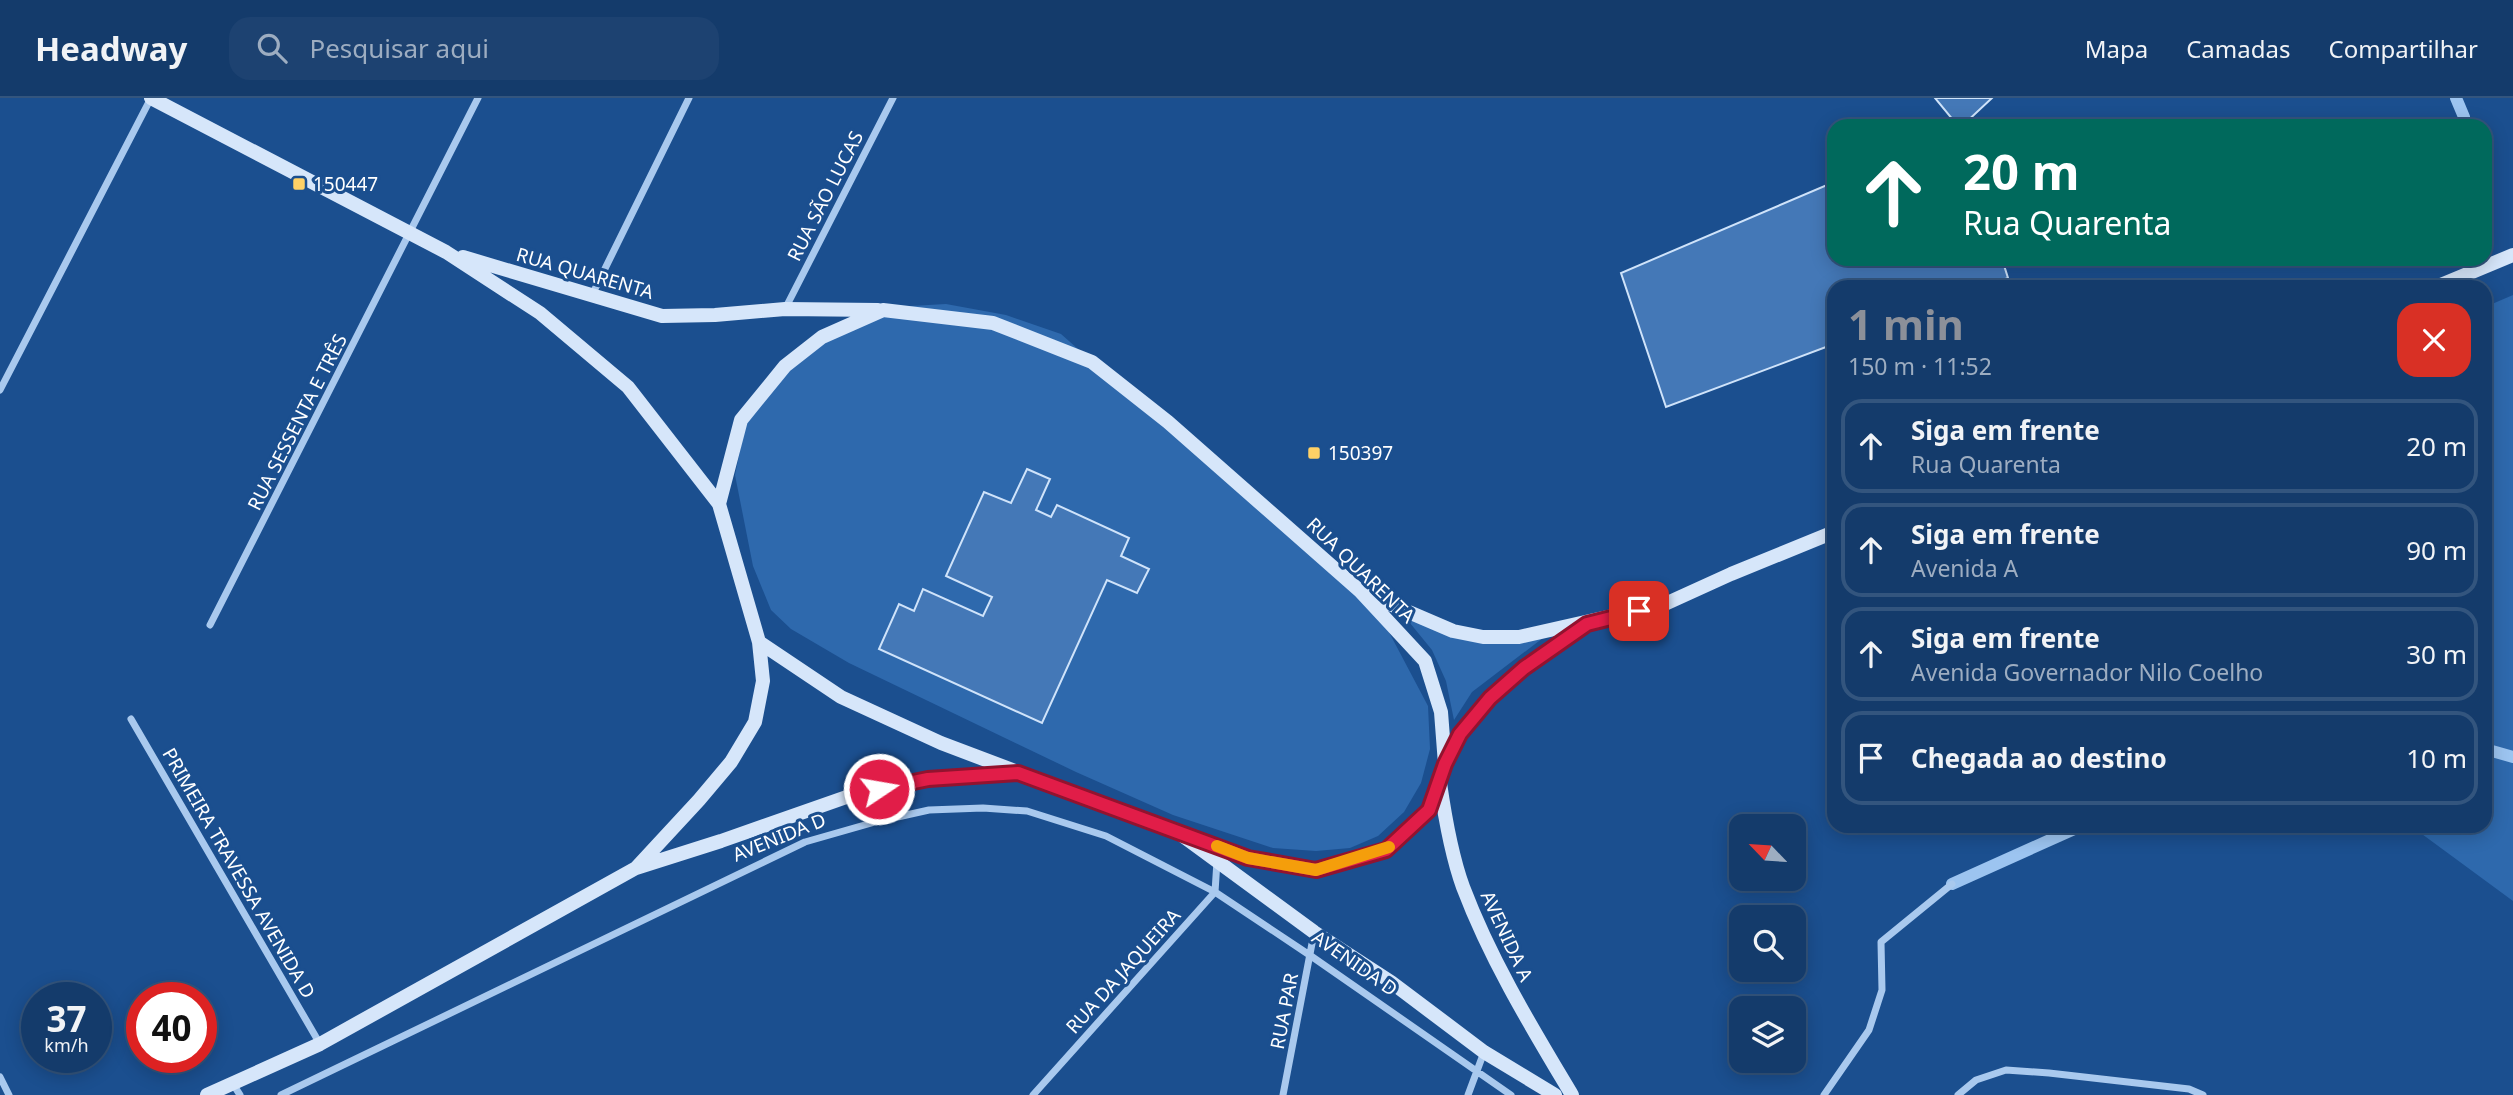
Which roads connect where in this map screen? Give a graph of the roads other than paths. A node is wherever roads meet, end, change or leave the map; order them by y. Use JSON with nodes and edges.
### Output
{"nodes":[{"id":1,"x":151,"y":98,"type":"edge"},
{"id":2,"x":478,"y":98,"type":"edge"},
{"id":3,"x":690,"y":98,"type":"edge"},
{"id":4,"x":893,"y":98,"type":"edge"},
{"id":5,"x":411,"y":234,"type":"junction"},
{"id":6,"x":446,"y":252,"type":"junction"},
{"id":7,"x":2513,"y":255,"type":"edge"},
{"id":8,"x":2492,"y":264,"type":"edge"},
{"id":9,"x":2486,"y":266,"type":"edge"},
{"id":10,"x":2452,"y":280,"type":"edge"},
{"id":11,"x":592,"y":296,"type":"junction"},
{"id":12,"x":785,"y":309,"type":"junction"},
{"id":13,"x":883,"y":310,"type":"junction"},
{"id":14,"x":0,"y":390,"type":"edge"},
{"id":15,"x":719,"y":504,"type":"junction"},
{"id":16,"x":1827,"y":535,"type":"edge"},
{"id":17,"x":1360,"y":591,"type":"junction"},
{"id":18,"x":1587,"y":624,"type":"junction"},
{"id":19,"x":211,"y":625,"type":"dead end"},
{"id":20,"x":759,"y":642,"type":"junction"},
{"id":21,"x":131,"y":719,"type":"dead end"},
{"id":22,"x":1445,"y":764,"type":"junction"},
{"id":23,"x":1018,"y":773,"type":"junction"},
{"id":24,"x":1439,"y":780,"type":"junction"},
{"id":25,"x":1179,"y":833,"type":"junction"},
{"id":26,"x":1217,"y":860,"type":"junction"},
{"id":27,"x":636,"y":867,"type":"junction"},
{"id":28,"x":1952,"y":884,"type":"dead end"},
{"id":29,"x":1215,"y":892,"type":"junction"},
{"id":30,"x":1314,"y":932,"type":"junction"},
{"id":31,"x":1311,"y":956,"type":"junction"},
{"id":32,"x":320,"y":1044,"type":"junction"},
{"id":33,"x":1484,"y":1052,"type":"junction"},
{"id":34,"x":1477,"y":1073,"type":"junction"},
{"id":35,"x":0,"y":1077,"type":"edge"},
{"id":36,"x":236,"y":1089,"type":"edge"},
{"id":37,"x":9,"y":1095,"type":"edge"},
{"id":38,"x":207,"y":1095,"type":"edge"},
{"id":39,"x":281,"y":1095,"type":"edge"},
{"id":40,"x":1033,"y":1095,"type":"edge"},
{"id":41,"x":1283,"y":1095,"type":"edge"},
{"id":42,"x":1468,"y":1095,"type":"edge"},
{"id":43,"x":1511,"y":1095,"type":"edge"},
{"id":44,"x":1555,"y":1095,"type":"edge"},
{"id":45,"x":1572,"y":1095,"type":"edge"},
{"id":46,"x":1824,"y":1095,"type":"edge"},
{"id":47,"x":1958,"y":1095,"type":"edge"},
{"id":48,"x":2203,"y":1095,"type":"edge"}],
"edges":[{"from":1,"to":5,"type":"street","name":"RUA QUARENTA"},
{"from":1,"to":14,"type":"street"},
{"from":2,"to":5,"type":"street","name":"RUA SESSENTA E TRÊS"},
{"from":3,"to":11,"type":"street"},
{"from":4,"to":12,"type":"street","name":"RUA SÃO LUCAS"},
{"from":5,"to":6,"type":"street","name":"RUA QUARENTA"},
{"from":5,"to":19,"type":"street","name":"RUA SESSENTA E TRÊS"},
{"from":6,"to":11,"type":"street","name":"RUA QUARENTA"},
{"from":6,"to":15,"type":"street","name":"RUA QUARENTA"},
{"from":7,"to":8,"type":"street"},
{"from":9,"to":10,"type":"street"},
{"from":11,"to":12,"type":"street","name":"RUA QUARENTA"},
{"from":12,"to":13,"type":"street","name":"RUA QUARENTA"},
{"from":13,"to":15,"type":"street"},
{"from":13,"to":17,"type":"street","name":"RUA QUARENTA"},
{"from":15,"to":20,"type":"street","name":"RUA QUARENTA"},
{"from":16,"to":18,"type":"street"},
{"from":17,"to":18,"type":"street"},
{"from":17,"to":22,"type":"street","name":"RUA QUARENTA"},
{"from":18,"to":22,"type":"street"},
{"from":20,"to":23,"type":"street","name":"RUA QUARENTA"},
{"from":20,"to":27,"type":"street","name":"AVENIDA D"},
{"from":21,"to":32,"type":"street","name":"PRIMEIRA TRAVESSA AVENIDA D"},
{"from":22,"to":24,"type":"street","name":"RUA QUARENTA"},
{"from":23,"to":25,"type":"street","name":"RUA QUARENTA"},
{"from":23,"to":27,"type":"street","name":"AVENIDA D"},
{"from":24,"to":25,"type":"street","name":"RUA QUARENTA"},
{"from":24,"to":45,"type":"street","name":"AVENIDA A"},
{"from":25,"to":26,"type":"street","name":"AVENIDA D"},
{"from":26,"to":29,"type":"street"},
{"from":26,"to":30,"type":"street","name":"AVENIDA D"},
{"from":27,"to":32,"type":"street","name":"AVENIDA D"},
{"from":28,"to":46,"type":"street"},
{"from":29,"to":31,"type":"street","name":"AVENIDA D"},
{"from":29,"to":39,"type":"street","name":"AVENIDA D"},
{"from":29,"to":40,"type":"street","name":"RUA DA JAQUEIRA"},
{"from":30,"to":31,"type":"street","name":"RUA PAR"},
{"from":30,"to":33,"type":"street","name":"AVENIDA D"},
{"from":31,"to":34,"type":"street","name":"AVENIDA D"},
{"from":31,"to":41,"type":"street","name":"RUA PAR"},
{"from":32,"to":36,"type":"street","name":"AVENIDA D"},
{"from":33,"to":34,"type":"street"},
{"from":33,"to":44,"type":"street","name":"AVENIDA D"},
{"from":34,"to":42,"type":"street"},
{"from":34,"to":43,"type":"street","name":"AVENIDA D"},
{"from":35,"to":37,"type":"street"},
{"from":36,"to":38,"type":"street","name":"AVENIDA D"},
{"from":47,"to":48,"type":"street"}]}
